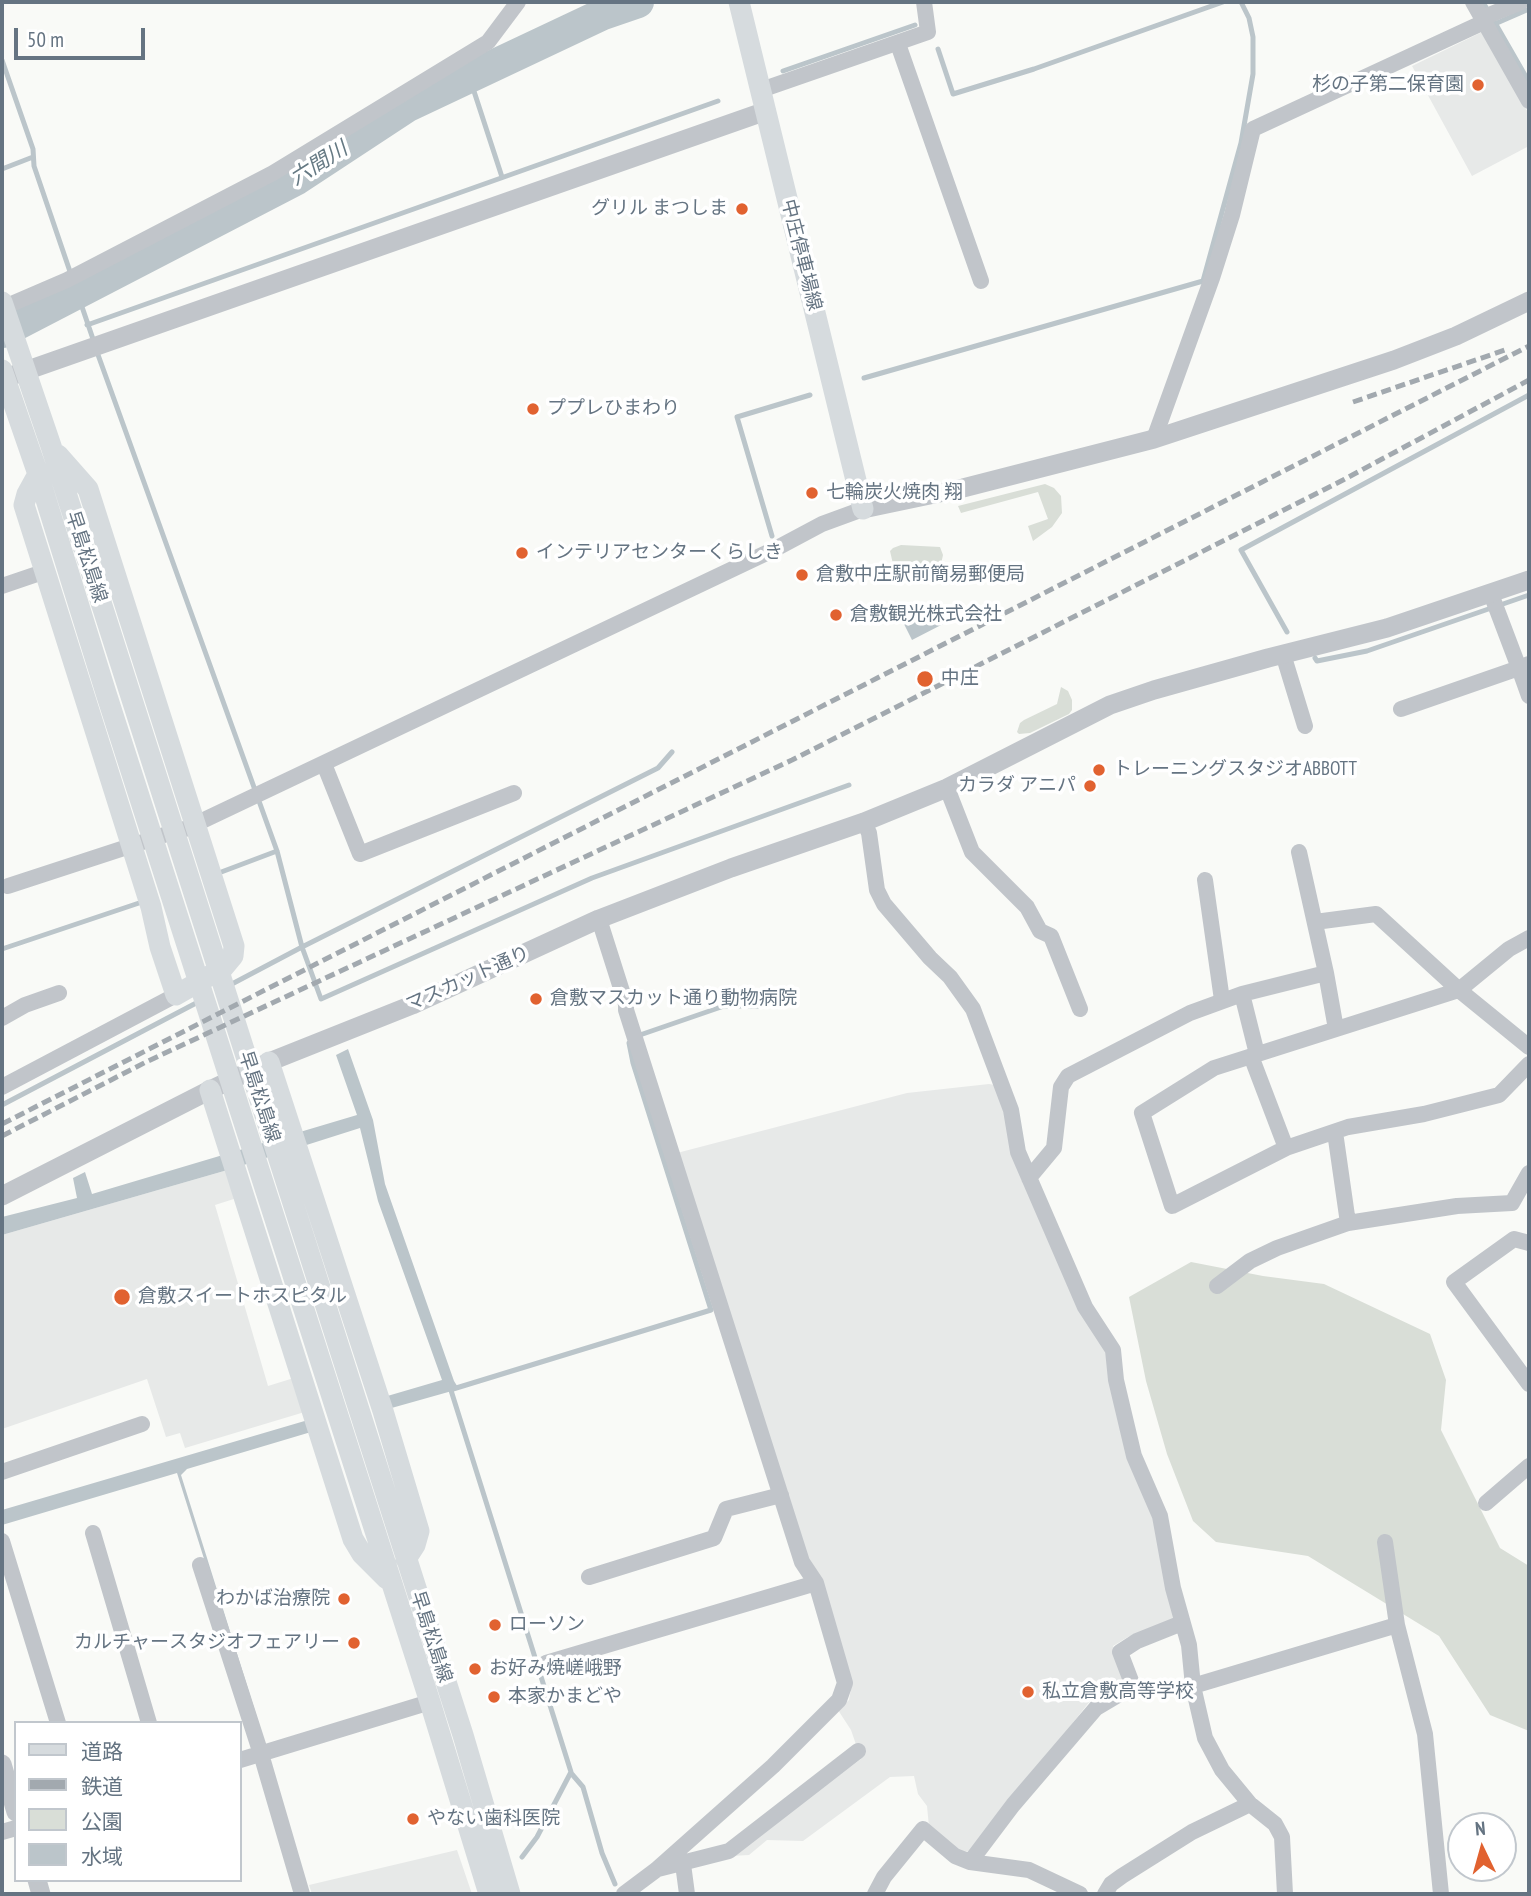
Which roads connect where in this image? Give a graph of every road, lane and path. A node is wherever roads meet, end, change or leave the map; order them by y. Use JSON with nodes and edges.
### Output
{"nodes":[{"id":1,"x":518,"y":2,"type":"edge"},
{"id":2,"x":740,"y":2,"type":"edge"},
{"id":3,"x":924,"y":2,"type":"edge"},
{"id":4,"x":1473,"y":2,"type":"edge"},
{"id":5,"x":1521,"y":2,"type":"edge"},
{"id":6,"x":1487,"y":20,"type":"junction"},
{"id":7,"x":898,"y":44,"type":"junction"},
{"id":8,"x":764,"y":100,"type":"junction"},
{"id":9,"x":1529,"y":101,"type":"edge"},
{"id":10,"x":981,"y":281,"type":"dead end"},
{"id":11,"x":1529,"y":301,"type":"edge"},
{"id":12,"x":3,"y":308,"type":"edge"},
{"id":13,"x":26,"y":371,"type":"junction"},
{"id":14,"x":3,"y":374,"type":"edge"},
{"id":15,"x":1154,"y":439,"type":"junction"},
{"id":16,"x":51,"y":446,"type":"junction"},
{"id":17,"x":37,"y":474,"type":"junction"},
{"id":18,"x":863,"y":509,"type":"junction"},
{"id":19,"x":47,"y":571,"type":"junction"},
{"id":20,"x":1529,"y":580,"type":"edge"},
{"id":21,"x":2,"y":586,"type":"edge"},
{"id":22,"x":1494,"y":603,"type":"junction"},
{"id":23,"x":1283,"y":654,"type":"junction"},
{"id":24,"x":1524,"y":666,"type":"edge"},
{"id":25,"x":1529,"y":696,"type":"edge"},
{"id":26,"x":1401,"y":709,"type":"dead end"},
{"id":27,"x":1305,"y":726,"type":"dead end"},
{"id":28,"x":324,"y":764,"type":"junction"},
{"id":29,"x":947,"y":788,"type":"junction"},
{"id":30,"x":514,"y":793,"type":"dead end"},
{"id":31,"x":864,"y":822,"type":"junction"},
{"id":32,"x":196,"y":825,"type":"junction"},
{"id":33,"x":132,"y":845,"type":"junction"},
{"id":34,"x":1299,"y":852,"type":"dead end"},
{"id":35,"x":1205,"y":880,"type":"dead end"},
{"id":36,"x":8,"y":886,"type":"dead end"},
{"id":37,"x":600,"y":919,"type":"junction"},
{"id":38,"x":1315,"y":922,"type":"junction"},
{"id":39,"x":1529,"y":938,"type":"edge"},
{"id":40,"x":1326,"y":973,"type":"junction"},
{"id":41,"x":1459,"y":990,"type":"junction"},
{"id":42,"x":58,"y":993,"type":"dead end"},
{"id":43,"x":1242,"y":994,"type":"junction"},
{"id":44,"x":176,"y":995,"type":"junction"},
{"id":45,"x":1222,"y":1000,"type":"junction"},
{"id":46,"x":1080,"y":1009,"type":"dead end"},
{"id":47,"x":2,"y":1018,"type":"edge"},
{"id":48,"x":1336,"y":1029,"type":"junction"},
{"id":49,"x":1529,"y":1047,"type":"edge"},
{"id":50,"x":1254,"y":1055,"type":"junction"},
{"id":51,"x":269,"y":1062,"type":"junction"},
{"id":52,"x":1529,"y":1064,"type":"edge"},
{"id":53,"x":2,"y":1087,"type":"edge"},
{"id":54,"x":210,"y":1090,"type":"junction"},
{"id":55,"x":1335,"y":1132,"type":"junction"},
{"id":56,"x":1286,"y":1148,"type":"junction"},
{"id":57,"x":1529,"y":1172,"type":"edge"},
{"id":58,"x":1029,"y":1178,"type":"junction"},
{"id":59,"x":2,"y":1196,"type":"edge"},
{"id":60,"x":1348,"y":1223,"type":"junction"},
{"id":61,"x":1529,"y":1243,"type":"edge"},
{"id":62,"x":1217,"y":1286,"type":"dead end"},
{"id":63,"x":1529,"y":1384,"type":"edge"},
{"id":64,"x":142,"y":1424,"type":"dead end"},
{"id":65,"x":1529,"y":1466,"type":"edge"},
{"id":66,"x":2,"y":1472,"type":"edge"},
{"id":67,"x":781,"y":1495,"type":"junction"},
{"id":68,"x":1486,"y":1503,"type":"dead end"},
{"id":69,"x":93,"y":1533,"type":"dead end"},
{"id":70,"x":2,"y":1541,"type":"edge"},
{"id":71,"x":1385,"y":1542,"type":"dead end"},
{"id":72,"x":406,"y":1559,"type":"junction"},
{"id":73,"x":200,"y":1565,"type":"dead end"},
{"id":74,"x":589,"y":1577,"type":"dead end"},
{"id":75,"x":391,"y":1583,"type":"junction"},
{"id":76,"x":816,"y":1583,"type":"junction"},
{"id":77,"x":1182,"y":1623,"type":"junction"},
{"id":78,"x":1398,"y":1625,"type":"junction"},
{"id":79,"x":546,"y":1663,"type":"dead end"},
{"id":80,"x":1193,"y":1686,"type":"junction"},
{"id":81,"x":430,"y":1702,"type":"junction"},
{"id":82,"x":57,"y":1721,"type":"edge"},
{"id":83,"x":148,"y":1721,"type":"edge"},
{"id":84,"x":858,"y":1751,"type":"dead end"},
{"id":85,"x":261,"y":1754,"type":"junction"},
{"id":86,"x":242,"y":1759,"type":"edge"},
{"id":87,"x":2,"y":1764,"type":"edge"},
{"id":88,"x":1250,"y":1804,"type":"junction"},
{"id":89,"x":14,"y":1805,"type":"edge"},
{"id":90,"x":970,"y":1862,"type":"junction"},
{"id":91,"x":683,"y":1864,"type":"junction"},
{"id":92,"x":656,"y":1870,"type":"junction"},
{"id":93,"x":302,"y":1894,"type":"edge"},
{"id":94,"x":489,"y":1894,"type":"edge"},
{"id":95,"x":510,"y":1894,"type":"edge"},
{"id":96,"x":624,"y":1894,"type":"edge"},
{"id":97,"x":687,"y":1894,"type":"edge"},
{"id":98,"x":875,"y":1894,"type":"edge"},
{"id":99,"x":1080,"y":1894,"type":"edge"},
{"id":100,"x":1105,"y":1894,"type":"edge"},
{"id":101,"x":1284,"y":1894,"type":"edge"},
{"id":102,"x":1441,"y":1894,"type":"edge"}],
"edges":[{"from":1,"to":12,"type":"street"},
{"from":2,"to":8,"type":"main road","name":"中庄停車場線"},
{"from":3,"to":7,"type":"street"},
{"from":4,"to":6,"type":"street"},
{"from":5,"to":6,"type":"street"},
{"from":6,"to":9,"type":"street"},
{"from":6,"to":15,"type":"street"},
{"from":7,"to":8,"type":"street"},
{"from":7,"to":10,"type":"street"},
{"from":8,"to":13,"type":"street"},
{"from":8,"to":18,"type":"main road","name":"中庄停車場線"},
{"from":11,"to":15,"type":"street"},
{"from":12,"to":13,"type":"main road","name":"早島松島線"},
{"from":13,"to":14,"type":"street"},
{"from":13,"to":16,"type":"main road","name":"早島松島線"},
{"from":14,"to":17,"type":"main road","name":"早島松島線"},
{"from":15,"to":18,"type":"street"},
{"from":16,"to":32,"type":"main road"},
{"from":16,"to":72,"type":"main road","name":"早島松島線"},
{"from":17,"to":19,"type":"main road"},
{"from":17,"to":75,"type":"main road","name":"早島松島線"},
{"from":18,"to":28,"type":"street"},
{"from":19,"to":21,"type":"street"},
{"from":19,"to":33,"type":"main road"},
{"from":20,"to":22,"type":"street","name":"マスカット通り"},
{"from":22,"to":23,"type":"street","name":"マスカット通り"},
{"from":22,"to":24,"type":"street"},
{"from":23,"to":27,"type":"street"},
{"from":23,"to":29,"type":"street","name":"マスカット通り"},
{"from":24,"to":25,"type":"street"},
{"from":24,"to":26,"type":"street"},
{"from":28,"to":30,"type":"street"},
{"from":28,"to":32,"type":"street"},
{"from":29,"to":31,"type":"street","name":"マスカット通り"},
{"from":29,"to":46,"type":"street"},
{"from":31,"to":37,"type":"street","name":"マスカット通り"},
{"from":31,"to":58,"type":"street"},
{"from":32,"to":33,"type":"street"},
{"from":32,"to":44,"type":"main road"},
{"from":33,"to":36,"type":"street"},
{"from":33,"to":44,"type":"main road"},
{"from":34,"to":38,"type":"street"},
{"from":35,"to":45,"type":"street"},
{"from":37,"to":51,"type":"street","name":"マスカット通り"},
{"from":37,"to":67,"type":"street"},
{"from":38,"to":40,"type":"street"},
{"from":38,"to":41,"type":"street"},
{"from":39,"to":41,"type":"street"},
{"from":40,"to":43,"type":"street"},
{"from":40,"to":48,"type":"street"},
{"from":41,"to":48,"type":"street"},
{"from":41,"to":49,"type":"street"},
{"from":42,"to":47,"type":"street"},
{"from":43,"to":45,"type":"street"},
{"from":43,"to":50,"type":"street"},
{"from":44,"to":53,"type":"street"},
{"from":45,"to":58,"type":"street"},
{"from":48,"to":50,"type":"street"},
{"from":50,"to":56,"type":"street"},
{"from":50,"to":56,"type":"street"},
{"from":51,"to":54,"type":"street","name":"マスカット通り"},
{"from":51,"to":72,"type":"main road"},
{"from":52,"to":55,"type":"street"},
{"from":54,"to":59,"type":"street","name":"マスカット通り"},
{"from":54,"to":75,"type":"main road"},
{"from":55,"to":56,"type":"street"},
{"from":55,"to":60,"type":"street"},
{"from":57,"to":60,"type":"street"},
{"from":58,"to":77,"type":"street"},
{"from":60,"to":62,"type":"street"},
{"from":61,"to":63,"type":"street"},
{"from":64,"to":66,"type":"street"},
{"from":65,"to":68,"type":"street"},
{"from":67,"to":74,"type":"street"},
{"from":67,"to":76,"type":"street"},
{"from":69,"to":83,"type":"street"},
{"from":70,"to":82,"type":"street"},
{"from":71,"to":78,"type":"street"},
{"from":72,"to":95,"type":"main road","name":"早島松島線"},
{"from":73,"to":85,"type":"street"},
{"from":75,"to":81,"type":"main road","name":"早島松島線"},
{"from":76,"to":79,"type":"street"},
{"from":76,"to":92,"type":"street"},
{"from":77,"to":80,"type":"street"},
{"from":77,"to":90,"type":"street"},
{"from":78,"to":80,"type":"street"},
{"from":78,"to":102,"type":"street"},
{"from":80,"to":88,"type":"street"},
{"from":81,"to":85,"type":"street"},
{"from":81,"to":94,"type":"main road","name":"早島松島線"},
{"from":84,"to":91,"type":"street"},
{"from":85,"to":86,"type":"street"},
{"from":85,"to":93,"type":"street"},
{"from":87,"to":89,"type":"street"},
{"from":88,"to":100,"type":"street"},
{"from":88,"to":101,"type":"street"},
{"from":90,"to":98,"type":"street"},
{"from":90,"to":99,"type":"street"},
{"from":91,"to":92,"type":"street"},
{"from":91,"to":97,"type":"street"},
{"from":92,"to":96,"type":"street"}]}
